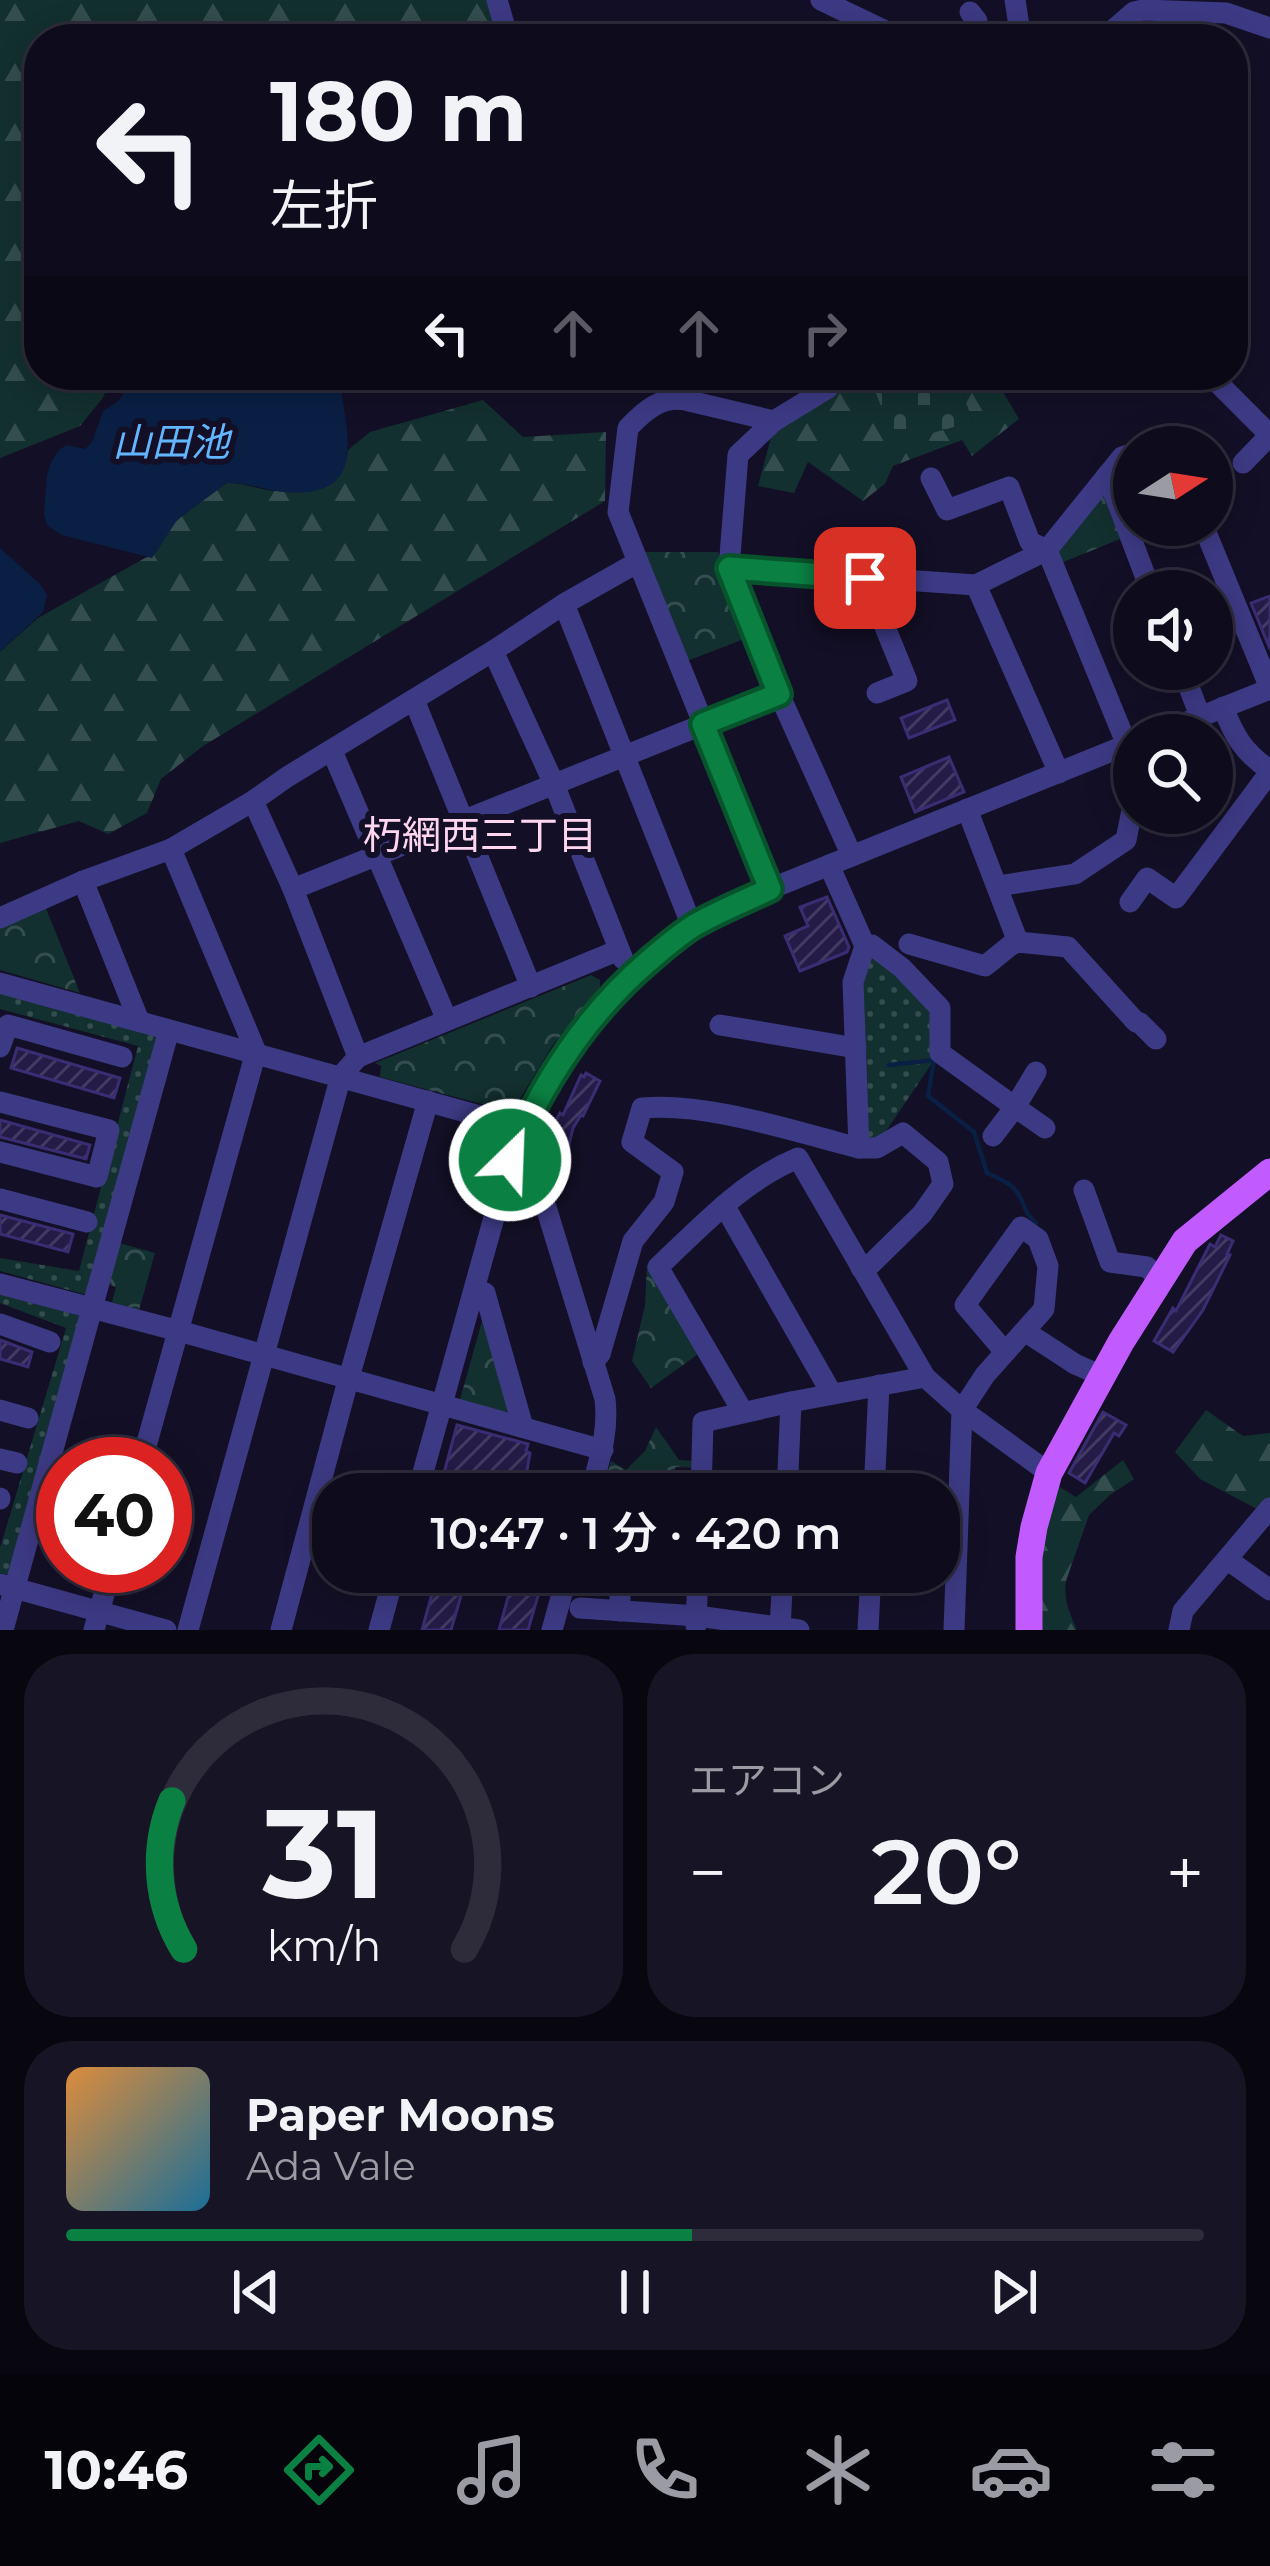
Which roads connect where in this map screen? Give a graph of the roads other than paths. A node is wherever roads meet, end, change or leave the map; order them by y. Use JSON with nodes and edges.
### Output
{"nodes":[{"id":1,"x":497,"y":0,"type":"edge"},
{"id":2,"x":821,"y":0,"type":"edge"},
{"id":3,"x":970,"y":12,"type":"dead end"},
{"id":4,"x":504,"y":23,"type":"dead end"},
{"id":5,"x":871,"y":24,"type":"edge"},
{"id":6,"x":976,"y":24,"type":"edge"},
{"id":7,"x":1120,"y":24,"type":"edge"},
{"id":8,"x":1270,"y":28,"type":"edge"},
{"id":9,"x":825,"y":390,"type":"edge"},
{"id":10,"x":1225,"y":390,"type":"edge"},
{"id":11,"x":774,"y":421,"type":"junction"},
{"id":12,"x":1270,"y":435,"type":"edge"},
{"id":13,"x":1243,"y":463,"type":"dead end"},
{"id":14,"x":1113,"y":468,"type":"edge"},
{"id":15,"x":1106,"y":476,"type":"junction"},
{"id":16,"x":931,"y":478,"type":"dead end"},
{"id":17,"x":1212,"y":546,"type":"edge"},
{"id":18,"x":1047,"y":550,"type":"junction"},
{"id":19,"x":638,"y":562,"type":"junction"},
{"id":20,"x":729,"y":568,"type":"junction"},
{"id":21,"x":1143,"y":570,"type":"edge"},
{"id":22,"x":865,"y":578,"type":"junction"},
{"id":23,"x":976,"y":585,"type":"junction"},
{"id":24,"x":564,"y":604,"type":"junction"},
{"id":25,"x":493,"y":651,"type":"junction"},
{"id":26,"x":1270,"y":689,"type":"edge"},
{"id":27,"x":877,"y":693,"type":"dead end"},
{"id":28,"x":779,"y":694,"type":"junction"},
{"id":29,"x":414,"y":700,"type":"junction"},
{"id":30,"x":1223,"y":707,"type":"junction"},
{"id":31,"x":1117,"y":714,"type":"edge"},
{"id":32,"x":1205,"y":714,"type":"edge"},
{"id":33,"x":703,"y":724,"type":"junction"},
{"id":34,"x":332,"y":751,"type":"junction"},
{"id":35,"x":1113,"y":751,"type":"edge"},
{"id":36,"x":623,"y":756,"type":"junction"},
{"id":37,"x":1270,"y":771,"type":"edge"},
{"id":38,"x":1059,"y":772,"type":"junction"},
{"id":39,"x":554,"y":784,"type":"junction"},
{"id":40,"x":253,"y":801,"type":"junction"},
{"id":41,"x":967,"y":809,"type":"junction"},
{"id":42,"x":463,"y":821,"type":"junction"},
{"id":43,"x":1127,"y":834,"type":"edge"},
{"id":44,"x":171,"y":849,"type":"junction"},
{"id":45,"x":377,"y":855,"type":"junction"},
{"id":46,"x":852,"y":856,"type":"junction"},
{"id":47,"x":829,"y":866,"type":"junction"},
{"id":48,"x":83,"y":881,"type":"junction"},
{"id":49,"x":998,"y":886,"type":"junction"},
{"id":50,"x":770,"y":889,"type":"junction"},
{"id":51,"x":293,"y":890,"type":"junction"},
{"id":52,"x":1130,"y":902,"type":"dead end"},
{"id":53,"x":0,"y":918,"type":"edge"},
{"id":54,"x":692,"y":926,"type":"junction"},
{"id":55,"x":1018,"y":943,"type":"junction"},
{"id":56,"x":909,"y":944,"type":"dead end"},
{"id":57,"x":865,"y":946,"type":"junction"},
{"id":58,"x":619,"y":950,"type":"junction"},
{"id":59,"x":631,"y":976,"type":"junction"},
{"id":60,"x":0,"y":982,"type":"edge"},
{"id":61,"x":531,"y":987,"type":"junction"},
{"id":62,"x":447,"y":1020,"type":"junction"},
{"id":63,"x":139,"y":1021,"type":"junction"},
{"id":64,"x":720,"y":1025,"type":"dead end"},
{"id":65,"x":170,"y":1030,"type":"junction"},
{"id":66,"x":1156,"y":1040,"type":"dead end"},
{"id":67,"x":0,"y":1047,"type":"edge"},
{"id":68,"x":856,"y":1048,"type":"junction"},
{"id":69,"x":256,"y":1052,"type":"junction"},
{"id":70,"x":358,"y":1057,"type":"junction"},
{"id":71,"x":122,"y":1058,"type":"dead end"},
{"id":72,"x":1036,"y":1072,"type":"dead end"},
{"id":73,"x":341,"y":1076,"type":"junction"},
{"id":74,"x":428,"y":1101,"type":"junction"},
{"id":75,"x":0,"y":1102,"type":"edge"},
{"id":76,"x":1015,"y":1107,"type":"junction"},
{"id":77,"x":783,"y":1129,"type":"junction"},
{"id":78,"x":1045,"y":1129,"type":"dead end"},
{"id":79,"x":521,"y":1133,"type":"junction"},
{"id":80,"x":993,"y":1136,"type":"dead end"},
{"id":81,"x":859,"y":1148,"type":"junction"},
{"id":82,"x":0,"y":1152,"type":"edge"},
{"id":83,"x":798,"y":1158,"type":"junction"},
{"id":84,"x":1270,"y":1172,"type":"edge"},
{"id":85,"x":1084,"y":1190,"type":"dead end"},
{"id":86,"x":0,"y":1198,"type":"edge"},
{"id":87,"x":724,"y":1205,"type":"junction"},
{"id":88,"x":87,"y":1222,"type":"dead end"},
{"id":89,"x":861,"y":1268,"type":"junction"},
{"id":90,"x":1160,"y":1280,"type":"junction"},
{"id":91,"x":0,"y":1284,"type":"edge"},
{"id":92,"x":475,"y":1289,"type":"junction"},
{"id":93,"x":93,"y":1309,"type":"junction"},
{"id":94,"x":0,"y":1324,"type":"edge"},
{"id":95,"x":178,"y":1331,"type":"junction"},
{"id":96,"x":1026,"y":1332,"type":"junction"},
{"id":97,"x":50,"y":1342,"type":"dead end"},
{"id":98,"x":1005,"y":1352,"type":"junction"},
{"id":99,"x":263,"y":1355,"type":"junction"},
{"id":100,"x":593,"y":1362,"type":"junction"},
{"id":101,"x":1102,"y":1376,"type":"junction"},
{"id":102,"x":926,"y":1377,"type":"junction"},
{"id":103,"x":348,"y":1378,"type":"junction"},
{"id":104,"x":879,"y":1385,"type":"junction"},
{"id":105,"x":832,"y":1394,"type":"junction"},
{"id":106,"x":791,"y":1402,"type":"junction"},
{"id":107,"x":442,"y":1405,"type":"junction"},
{"id":108,"x":0,"y":1410,"type":"edge"},
{"id":109,"x":962,"y":1410,"type":"junction"},
{"id":110,"x":743,"y":1412,"type":"junction"},
{"id":111,"x":28,"y":1418,"type":"dead end"},
{"id":112,"x":523,"y":1427,"type":"junction"},
{"id":113,"x":149,"y":1437,"type":"edge"},
{"id":114,"x":603,"y":1450,"type":"junction"},
{"id":115,"x":423,"y":1473,"type":"edge"},
{"id":116,"x":596,"y":1473,"type":"edge"},
{"id":117,"x":702,"y":1473,"type":"edge"},
{"id":118,"x":788,"y":1473,"type":"edge"},
{"id":119,"x":875,"y":1473,"type":"edge"},
{"id":120,"x":1049,"y":1473,"type":"junction"},
{"id":121,"x":1270,"y":1508,"type":"edge"},
{"id":122,"x":1228,"y":1561,"type":"junction"},
{"id":123,"x":7,"y":1586,"type":"edge"},
{"id":124,"x":1270,"y":1590,"type":"edge"},
{"id":125,"x":389,"y":1593,"type":"edge"},
{"id":126,"x":562,"y":1593,"type":"edge"},
{"id":127,"x":620,"y":1593,"type":"edge"},
{"id":128,"x":698,"y":1593,"type":"edge"},
{"id":129,"x":786,"y":1593,"type":"edge"},
{"id":130,"x":870,"y":1593,"type":"edge"},
{"id":131,"x":580,"y":1608,"type":"dead end"},
{"id":132,"x":620,"y":1610,"type":"junction"},
{"id":133,"x":96,"y":1621,"type":"edge"},
{"id":134,"x":697,"y":1623,"type":"edge"},
{"id":135,"x":790,"y":1629,"type":"edge"},
{"id":136,"x":3,"y":1630,"type":"edge"},
{"id":137,"x":166,"y":1630,"type":"edge"},
{"id":138,"x":188,"y":1630,"type":"edge"},
{"id":139,"x":281,"y":1630,"type":"edge"},
{"id":140,"x":379,"y":1630,"type":"edge"},
{"id":141,"x":552,"y":1630,"type":"edge"},
{"id":142,"x":868,"y":1630,"type":"edge"},
{"id":143,"x":954,"y":1630,"type":"edge"},
{"id":144,"x":1029,"y":1630,"type":"edge"},
{"id":145,"x":1179,"y":1630,"type":"edge"}],
"edges":[{"from":1,"to":4,"type":"street"},
{"from":2,"to":5,"type":"street"},
{"from":3,"to":6,"type":"street"},
{"from":7,"to":8,"type":"street"},
{"from":9,"to":11,"type":"street"},
{"from":10,"to":12,"type":"street"},
{"from":11,"to":19,"type":"street"},
{"from":11,"to":20,"type":"street"},
{"from":12,"to":13,"type":"street"},
{"from":14,"to":15,"type":"street"},
{"from":15,"to":18,"type":"street"},
{"from":15,"to":21,"type":"street"},
{"from":16,"to":18,"type":"street"},
{"from":17,"to":26,"type":"street"},
{"from":18,"to":23,"type":"street"},
{"from":18,"to":31,"type":"street"},
{"from":19,"to":24,"type":"street"},
{"from":19,"to":33,"type":"street"},
{"from":20,"to":22,"type":"street"},
{"from":20,"to":28,"type":"street"},
{"from":22,"to":23,"type":"street"},
{"from":22,"to":27,"type":"street"},
{"from":23,"to":38,"type":"street"},
{"from":24,"to":25,"type":"street"},
{"from":24,"to":36,"type":"street"},
{"from":25,"to":29,"type":"street"},
{"from":25,"to":39,"type":"street"},
{"from":26,"to":30,"type":"street"},
{"from":28,"to":33,"type":"street"},
{"from":28,"to":46,"type":"street"},
{"from":29,"to":34,"type":"street"},
{"from":29,"to":42,"type":"street"},
{"from":30,"to":32,"type":"street"},
{"from":30,"to":37,"type":"street"},
{"from":33,"to":36,"type":"street"},
{"from":33,"to":50,"type":"street"},
{"from":34,"to":40,"type":"street"},
{"from":34,"to":45,"type":"street"},
{"from":35,"to":38,"type":"street"},
{"from":36,"to":39,"type":"street"},
{"from":36,"to":54,"type":"street"},
{"from":37,"to":52,"type":"street"},
{"from":38,"to":41,"type":"street"},
{"from":39,"to":42,"type":"street"},
{"from":39,"to":58,"type":"street"},
{"from":40,"to":44,"type":"street"},
{"from":40,"to":51,"type":"street"},
{"from":41,"to":46,"type":"street"},
{"from":41,"to":49,"type":"street"},
{"from":42,"to":45,"type":"street"},
{"from":42,"to":61,"type":"street"},
{"from":43,"to":49,"type":"street"},
{"from":44,"to":48,"type":"street"},
{"from":44,"to":69,"type":"street"},
{"from":45,"to":51,"type":"street"},
{"from":45,"to":62,"type":"street"},
{"from":46,"to":47,"type":"street"},
{"from":47,"to":50,"type":"street"},
{"from":47,"to":57,"type":"street"},
{"from":48,"to":53,"type":"street"},
{"from":48,"to":63,"type":"street"},
{"from":49,"to":55,"type":"street"},
{"from":50,"to":54,"type":"street"},
{"from":51,"to":70,"type":"street"},
{"from":54,"to":59,"type":"street"},
{"from":55,"to":56,"type":"street"},
{"from":55,"to":66,"type":"street"},
{"from":57,"to":68,"type":"street"},
{"from":57,"to":76,"type":"street"},
{"from":58,"to":59,"type":"street"},
{"from":58,"to":61,"type":"street"},
{"from":59,"to":79,"type":"street"},
{"from":60,"to":63,"type":"street"},
{"from":61,"to":62,"type":"street"},
{"from":62,"to":70,"type":"street"},
{"from":63,"to":65,"type":"street"},
{"from":64,"to":68,"type":"street"},
{"from":65,"to":69,"type":"street"},
{"from":65,"to":93,"type":"street"},
{"from":67,"to":71,"type":"street"},
{"from":68,"to":81,"type":"street"},
{"from":69,"to":73,"type":"street"},
{"from":69,"to":95,"type":"street"},
{"from":70,"to":73,"type":"street"},
{"from":72,"to":76,"type":"street"},
{"from":73,"to":74,"type":"street"},
{"from":73,"to":99,"type":"street"},
{"from":74,"to":79,"type":"street"},
{"from":74,"to":103,"type":"street"},
{"from":75,"to":82,"type":"street"},
{"from":76,"to":78,"type":"street"},
{"from":76,"to":80,"type":"street"},
{"from":77,"to":81,"type":"street"},
{"from":77,"to":83,"type":"street"},
{"from":77,"to":100,"type":"street"},
{"from":79,"to":92,"type":"street"},
{"from":79,"to":100,"type":"street"},
{"from":81,"to":89,"type":"street"},
{"from":83,"to":87,"type":"street"},
{"from":83,"to":89,"type":"street"},
{"from":84,"to":90,"type":"main road"},
{"from":85,"to":90,"type":"street"},
{"from":86,"to":88,"type":"street"},
{"from":87,"to":105,"type":"street"},
{"from":87,"to":110,"type":"street"},
{"from":89,"to":102,"type":"street"},
{"from":90,"to":101,"type":"main road"},
{"from":91,"to":93,"type":"street"},
{"from":92,"to":107,"type":"street"},
{"from":92,"to":112,"type":"street"},
{"from":93,"to":95,"type":"street"},
{"from":93,"to":123,"type":"street"},
{"from":94,"to":97,"type":"street"},
{"from":95,"to":99,"type":"street"},
{"from":95,"to":113,"type":"street"},
{"from":96,"to":98,"type":"street"},
{"from":96,"to":98,"type":"street"},
{"from":96,"to":101,"type":"street"},
{"from":98,"to":109,"type":"street"},
{"from":99,"to":103,"type":"street"},
{"from":99,"to":138,"type":"street"},
{"from":100,"to":114,"type":"street"},
{"from":101,"to":120,"type":"main road"},
{"from":102,"to":104,"type":"street"},
{"from":102,"to":109,"type":"street"},
{"from":103,"to":107,"type":"street"},
{"from":103,"to":139,"type":"street"},
{"from":104,"to":105,"type":"street"},
{"from":104,"to":119,"type":"street"},
{"from":105,"to":106,"type":"street"},
{"from":106,"to":110,"type":"street"},
{"from":106,"to":118,"type":"street"},
{"from":107,"to":112,"type":"street"},
{"from":107,"to":115,"type":"street"},
{"from":108,"to":111,"type":"street"},
{"from":109,"to":120,"type":"street"},
{"from":109,"to":143,"type":"street"},
{"from":110,"to":117,"type":"street"},
{"from":112,"to":114,"type":"street"},
{"from":114,"to":116,"type":"street"},
{"from":120,"to":144,"type":"main road"},
{"from":121,"to":122,"type":"street"},
{"from":122,"to":124,"type":"street"},
{"from":122,"to":145,"type":"street"},
{"from":123,"to":133,"type":"street"},
{"from":123,"to":136,"type":"street"},
{"from":125,"to":140,"type":"street"},
{"from":126,"to":141,"type":"street"},
{"from":127,"to":132,"type":"street"},
{"from":128,"to":134,"type":"street"},
{"from":129,"to":135,"type":"street"},
{"from":130,"to":142,"type":"street"},
{"from":131,"to":132,"type":"street"},
{"from":132,"to":134,"type":"street"},
{"from":133,"to":137,"type":"street"},
{"from":134,"to":135,"type":"street"}]}
